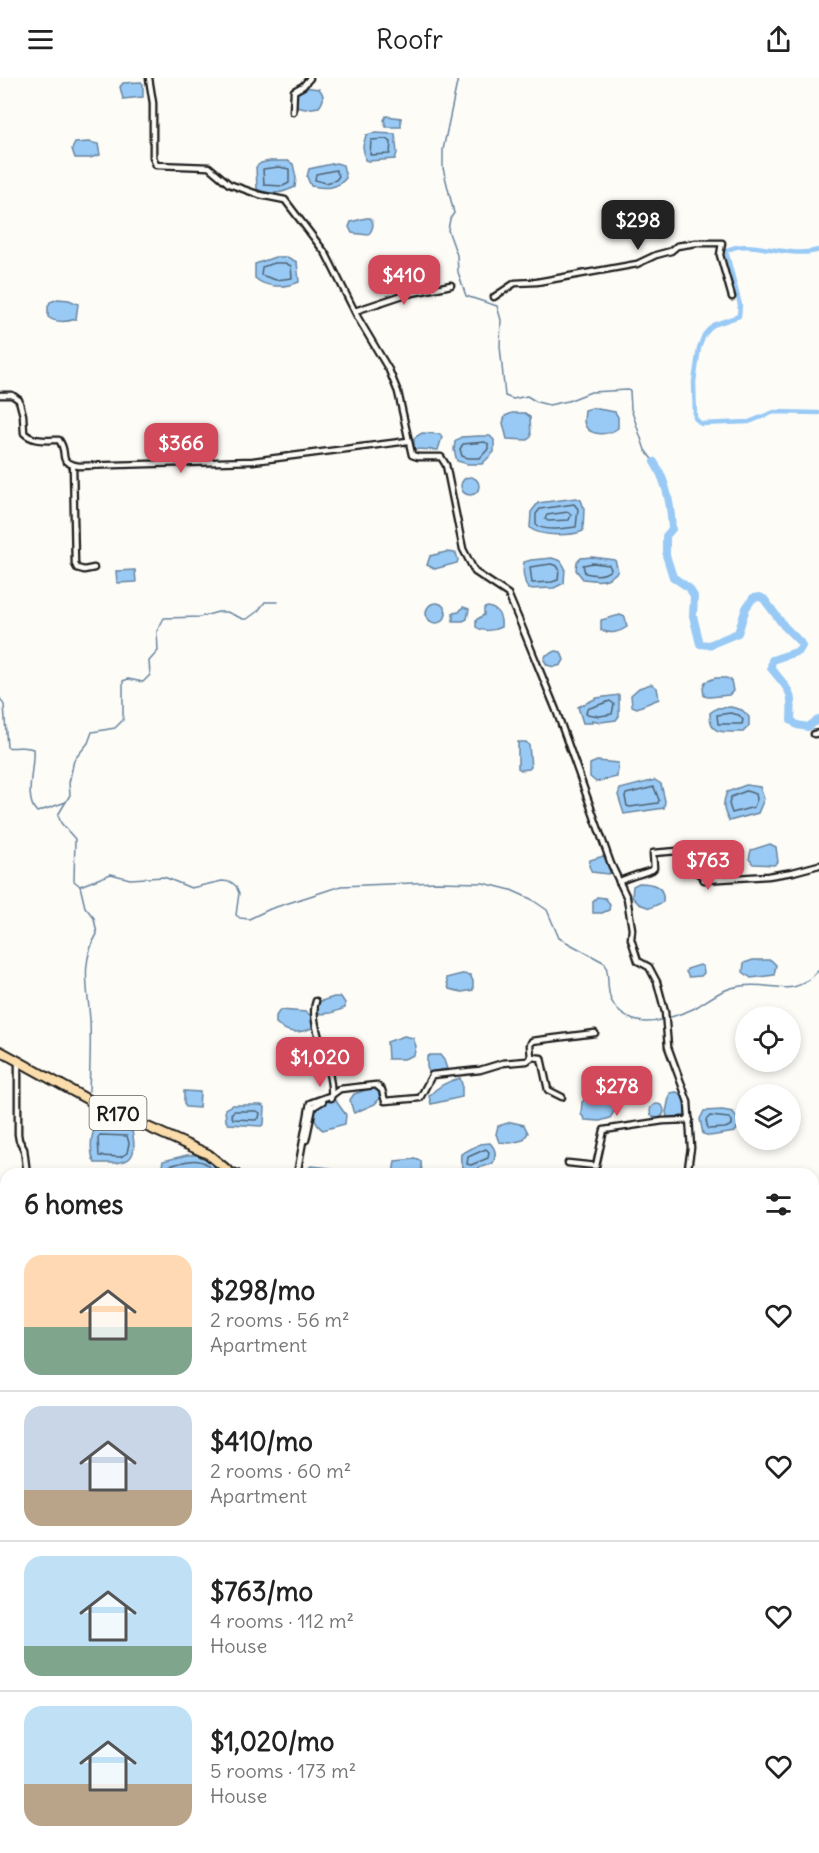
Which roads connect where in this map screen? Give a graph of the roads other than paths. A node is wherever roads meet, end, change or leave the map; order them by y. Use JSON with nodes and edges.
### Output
{"nodes":[{"id":1,"x":148,"y":78,"type":"edge"},
{"id":2,"x":310,"y":78,"type":"edge"},
{"id":3,"x":293,"y":112,"type":"dead end"},
{"id":4,"x":451,"y":285,"type":"dead end"},
{"id":5,"x":494,"y":297,"type":"dead end"},
{"id":6,"x":732,"y":297,"type":"dead end"},
{"id":7,"x":355,"y":311,"type":"junction"},
{"id":8,"x":0,"y":395,"type":"edge"},
{"id":9,"x":408,"y":441,"type":"junction"},
{"id":10,"x":73,"y":465,"type":"junction"},
{"id":11,"x":94,"y":568,"type":"dead end"},
{"id":12,"x":819,"y":865,"type":"edge"},
{"id":13,"x":620,"y":882,"type":"junction"},
{"id":14,"x":316,"y":1001,"type":"dead end"},
{"id":15,"x":595,"y":1033,"type":"dead end"},
{"id":16,"x":0,"y":1051,"type":"edge"},
{"id":17,"x":531,"y":1057,"type":"junction"},
{"id":18,"x":18,"y":1062,"type":"junction"},
{"id":19,"x":332,"y":1095,"type":"junction"},
{"id":20,"x":562,"y":1097,"type":"dead end"},
{"id":21,"x":690,"y":1120,"type":"junction"},
{"id":22,"x":568,"y":1164,"type":"dead end"},
{"id":23,"x":26,"y":1168,"type":"edge"},
{"id":24,"x":225,"y":1168,"type":"edge"},
{"id":25,"x":299,"y":1168,"type":"edge"},
{"id":26,"x":688,"y":1168,"type":"edge"}],
"edges":[{"from":1,"to":7,"type":"street"},
{"from":2,"to":3,"type":"street"},
{"from":4,"to":7,"type":"street"},
{"from":5,"to":6,"type":"street"},
{"from":7,"to":9,"type":"street"},
{"from":8,"to":10,"type":"street"},
{"from":9,"to":10,"type":"street"},
{"from":9,"to":13,"type":"street"},
{"from":10,"to":11,"type":"street"},
{"from":12,"to":13,"type":"street"},
{"from":13,"to":21,"type":"street"},
{"from":14,"to":19,"type":"street"},
{"from":15,"to":17,"type":"street"},
{"from":16,"to":18,"type":"main road","number":"R170"},
{"from":17,"to":19,"type":"street"},
{"from":17,"to":20,"type":"street"},
{"from":18,"to":23,"type":"street"},
{"from":18,"to":24,"type":"main road","number":"R170"},
{"from":19,"to":25,"type":"street"},
{"from":21,"to":22,"type":"street"},
{"from":21,"to":26,"type":"street"}]}
